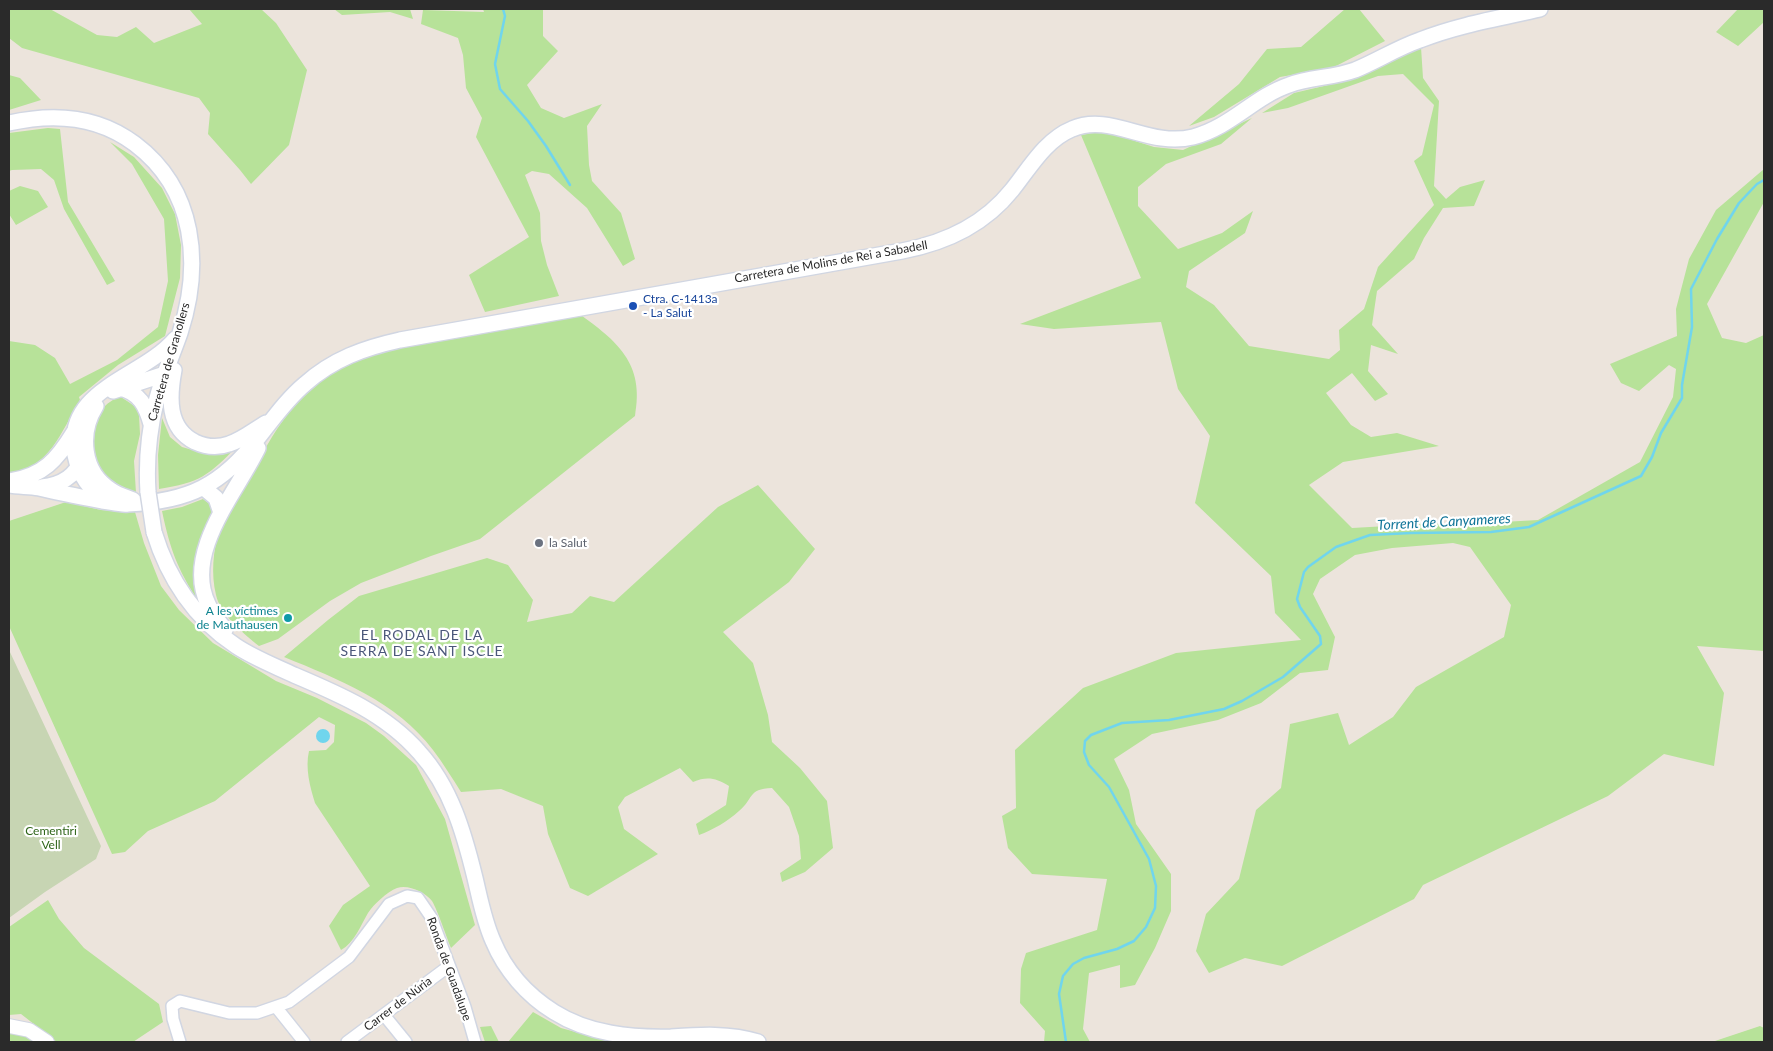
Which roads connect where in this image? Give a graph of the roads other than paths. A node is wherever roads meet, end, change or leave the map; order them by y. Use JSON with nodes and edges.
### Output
{"nodes":[{"id":1,"x":1540,"y":9,"type":"edge"},
{"id":2,"x":9,"y":123,"type":"edge"},
{"id":3,"x":179,"y":334,"type":"junction"},
{"id":4,"x":165,"y":374,"type":"junction"},
{"id":5,"x":120,"y":388,"type":"junction"},
{"id":6,"x":272,"y":420,"type":"junction"},
{"id":7,"x":88,"y":422,"type":"junction"},
{"id":8,"x":151,"y":424,"type":"junction"},
{"id":9,"x":74,"y":431,"type":"junction"},
{"id":10,"x":79,"y":468,"type":"junction"},
{"id":11,"x":39,"y":480,"type":"junction"},
{"id":12,"x":9,"y":483,"type":"edge"},
{"id":13,"x":204,"y":488,"type":"junction"},
{"id":14,"x":110,"y":496,"type":"junction"},
{"id":15,"x":145,"y":497,"type":"junction"},
{"id":16,"x":220,"y":513,"type":"junction"},
{"id":17,"x":236,"y":646,"type":"junction"},
{"id":18,"x":449,"y":966,"type":"junction"},
{"id":19,"x":276,"y":1006,"type":"junction"},
{"id":20,"x":384,"y":1015,"type":"junction"},
{"id":21,"x":9,"y":1026,"type":"edge"},
{"id":22,"x":47,"y":1042,"type":"edge"},
{"id":23,"x":180,"y":1042,"type":"edge"},
{"id":24,"x":304,"y":1042,"type":"edge"},
{"id":25,"x":348,"y":1042,"type":"edge"},
{"id":26,"x":406,"y":1042,"type":"edge"},
{"id":27,"x":475,"y":1042,"type":"edge"},
{"id":28,"x":758,"y":1042,"type":"edge"}],
"edges":[{"from":1,"to":6,"type":"main road","name":"Carretera de Molins de Rei a Sabadell"},
{"from":2,"to":3,"type":"main road","name":"Carretera de Granollers"},
{"from":3,"to":4,"type":"main road","name":"Carretera de Granollers"},
{"from":3,"to":6,"type":"main road"},
{"from":3,"to":9,"type":"main road"},
{"from":4,"to":5,"type":"main road"},
{"from":4,"to":8,"type":"main road","name":"Carretera de Granollers"},
{"from":5,"to":7,"type":"main road"},
{"from":5,"to":8,"type":"main road"},
{"from":6,"to":13,"type":"main road","name":"Carretera de Molins de Rei a Sabadell"},
{"from":6,"to":16,"type":"main road"},
{"from":7,"to":10,"type":"main road"},
{"from":7,"to":14,"type":"main road"},
{"from":8,"to":15,"type":"main road","name":"Carretera de Granollers"},
{"from":9,"to":10,"type":"main road"},
{"from":9,"to":11,"type":"main road"},
{"from":10,"to":11,"type":"main road"},
{"from":10,"to":14,"type":"main road"},
{"from":11,"to":12,"type":"main road"},
{"from":11,"to":14,"type":"main road"},
{"from":13,"to":15,"type":"main road","name":"Carretera de Molins de Rei a Sabadell"},
{"from":13,"to":16,"type":"main road"},
{"from":14,"to":15,"type":"main road"},
{"from":15,"to":17,"type":"main road","name":"Carretera de Granollers","bridge":true},
{"from":16,"to":17,"type":"main road"},
{"from":17,"to":28,"type":"main road","name":"Carretera de Granollers"},
{"from":18,"to":19,"type":"street","name":"Ronda de Guadalupe"},
{"from":18,"to":20,"type":"street","name":"Carrer de Núria"},
{"from":18,"to":27,"type":"street","name":"Ronda de Guadalupe"},
{"from":19,"to":23,"type":"street"},
{"from":19,"to":24,"type":"street"},
{"from":20,"to":25,"type":"street","name":"Carrer de Núria"},
{"from":20,"to":26,"type":"street"},
{"from":21,"to":22,"type":"street"}]}
